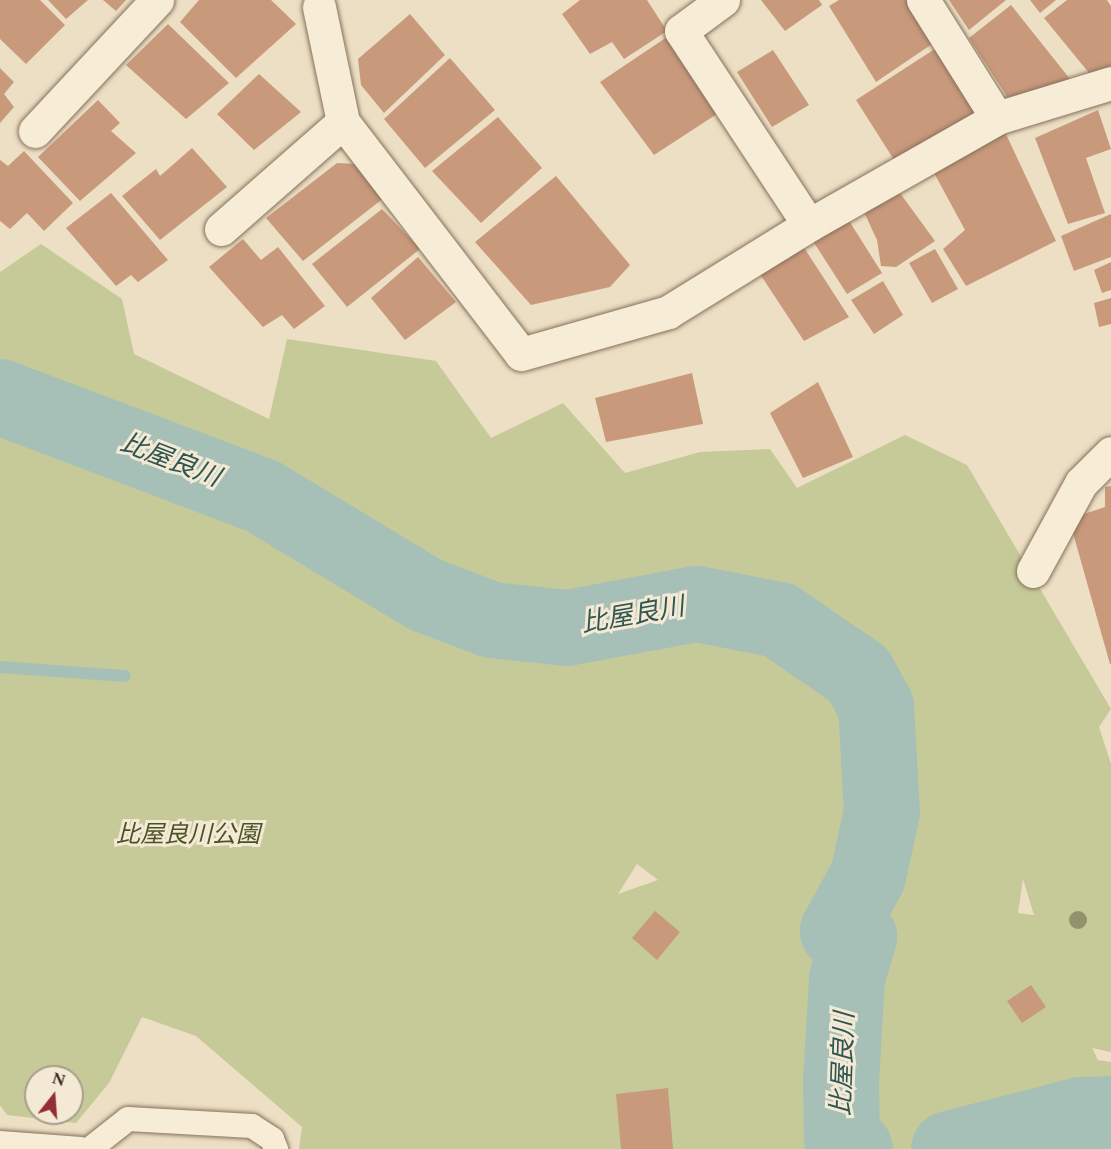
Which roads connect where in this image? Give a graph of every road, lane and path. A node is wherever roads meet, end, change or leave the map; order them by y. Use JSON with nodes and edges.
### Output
{"nodes":[{"id":1,"x":157,"y":0,"type":"edge"},
{"id":2,"x":723,"y":0,"type":"edge"},
{"id":3,"x":923,"y":0,"type":"edge"},
{"id":4,"x":318,"y":2,"type":"edge"},
{"id":5,"x":1111,"y":83,"type":"edge"},
{"id":6,"x":997,"y":118,"type":"junction"},
{"id":7,"x":343,"y":122,"type":"junction"},
{"id":8,"x":35,"y":130,"type":"dead end"},
{"id":9,"x":809,"y":225,"type":"junction"},
{"id":10,"x":221,"y":229,"type":"dead end"},
{"id":11,"x":1111,"y":453,"type":"edge"},
{"id":12,"x":1033,"y":571,"type":"dead end"},
{"id":13,"x":0,"y":1143,"type":"edge"},
{"id":14,"x":81,"y":1149,"type":"edge"},
{"id":15,"x":90,"y":1149,"type":"edge"},
{"id":16,"x":276,"y":1149,"type":"edge"}],
"edges":[{"from":1,"to":8,"type":"street"},
{"from":2,"to":9,"type":"street"},
{"from":3,"to":6,"type":"street"},
{"from":4,"to":7,"type":"street"},
{"from":5,"to":6,"type":"street"},
{"from":6,"to":9,"type":"street"},
{"from":7,"to":9,"type":"street"},
{"from":7,"to":10,"type":"street"},
{"from":11,"to":12,"type":"street"},
{"from":13,"to":14,"type":"lane"},
{"from":15,"to":16,"type":"lane"}]}
